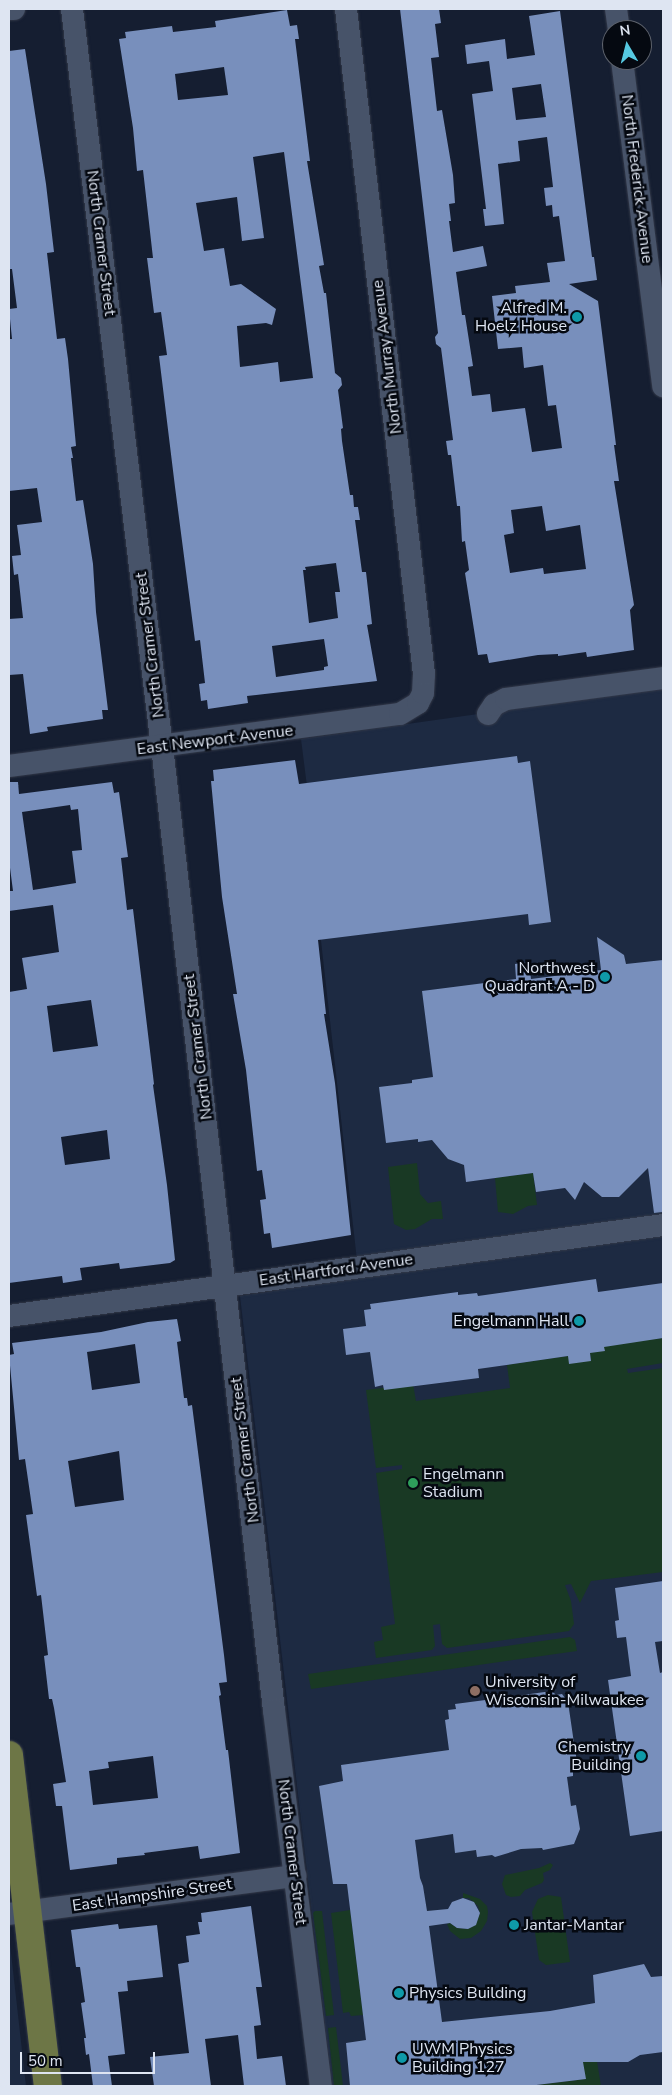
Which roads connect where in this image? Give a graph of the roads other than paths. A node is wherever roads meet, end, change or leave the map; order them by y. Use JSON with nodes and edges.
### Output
{"nodes":[{"id":1,"x":14,"y":9,"type":"edge"},
{"id":2,"x":72,"y":9,"type":"edge"},
{"id":3,"x":346,"y":9,"type":"edge"},
{"id":4,"x":9,"y":10,"type":"edge"},
{"id":5,"x":623,"y":70,"type":"edge"},
{"id":6,"x":663,"y":386,"type":"edge"},
{"id":7,"x":663,"y":678,"type":"edge"},
{"id":8,"x":418,"y":703,"type":"joint"},
{"id":9,"x":488,"y":714,"type":"dead end"},
{"id":10,"x":162,"y":747,"type":"junction"},
{"id":11,"x":9,"y":766,"type":"edge"},
{"id":12,"x":663,"y":1225,"type":"edge"},
{"id":13,"x":226,"y":1286,"type":"junction"},
{"id":14,"x":9,"y":1316,"type":"edge"},
{"id":15,"x":9,"y":1755,"type":"edge"},
{"id":16,"x":295,"y":1876,"type":"junction"},
{"id":17,"x":18,"y":1913,"type":"edge"},
{"id":18,"x":48,"y":2086,"type":"edge"},
{"id":19,"x":321,"y":2086,"type":"edge"}],
"edges":[{"from":1,"to":4,"type":"street"},
{"from":2,"to":10,"type":"street","name":"North Cramer Street"},
{"from":3,"to":8,"type":"street","name":"North Murray Avenue"},
{"from":5,"to":6,"type":"street","name":"North Frederick Avenue"},
{"from":7,"to":9,"type":"street"},
{"from":8,"to":10,"type":"street","name":"East Newport Avenue"},
{"from":10,"to":11,"type":"street","name":"East Newport Avenue"},
{"from":10,"to":13,"type":"street","name":"North Cramer Street"},
{"from":12,"to":13,"type":"street","name":"East Hartford Avenue"},
{"from":13,"to":14,"type":"street","name":"East Hartford Avenue"},
{"from":13,"to":16,"type":"street","name":"North Cramer Street"},
{"from":15,"to":17,"type":"main road"},
{"from":16,"to":17,"type":"street","name":"East Hampshire Street"},
{"from":16,"to":19,"type":"street","name":"North Cramer Street"},
{"from":17,"to":18,"type":"main road"}]}
